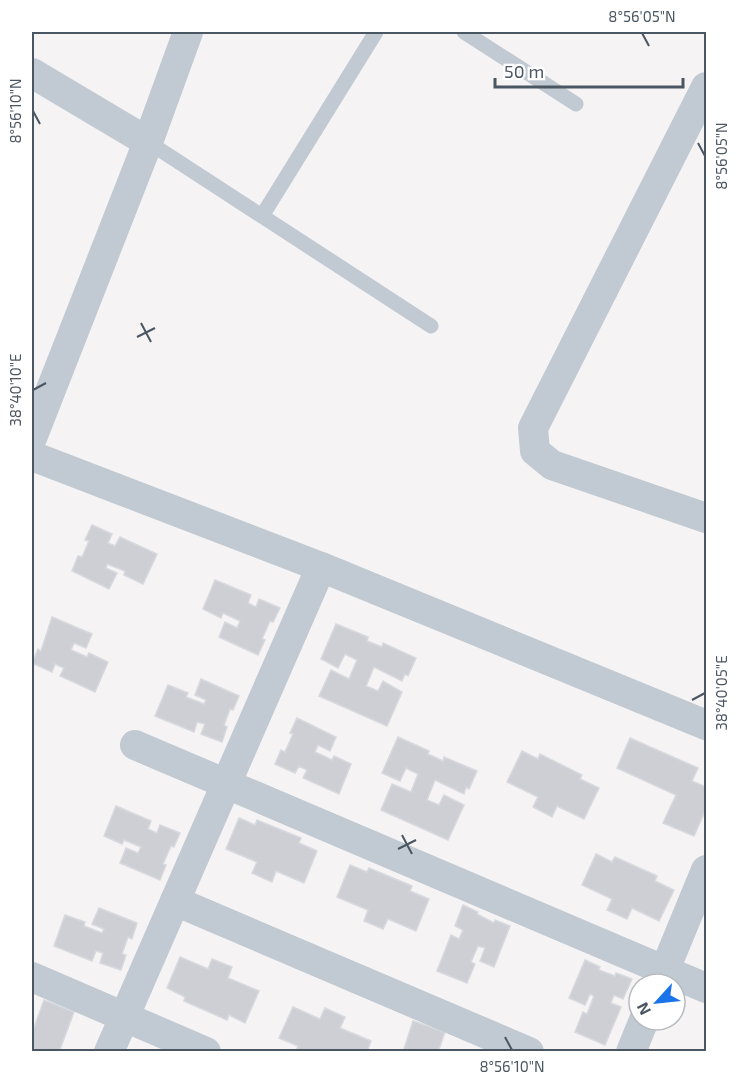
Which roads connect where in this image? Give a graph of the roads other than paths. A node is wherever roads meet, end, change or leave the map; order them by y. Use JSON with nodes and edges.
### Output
{"nodes":[{"id":1,"x":188,"y":32,"type":"edge"},
{"id":2,"x":376,"y":32,"type":"edge"},
{"id":3,"x":464,"y":32,"type":"edge"},
{"id":4,"x":32,"y":73,"type":"edge"},
{"id":5,"x":706,"y":87,"type":"edge"},
{"id":6,"x":576,"y":104,"type":"dead end"},
{"id":7,"x":148,"y":142,"type":"junction"},
{"id":8,"x":262,"y":216,"type":"junction"},
{"id":9,"x":431,"y":326,"type":"dead end"},
{"id":10,"x":32,"y":438,"type":"edge"},
{"id":11,"x":32,"y":456,"type":"edge"},
{"id":12,"x":706,"y":518,"type":"edge"},
{"id":13,"x":321,"y":567,"type":"junction"},
{"id":14,"x":706,"y":725,"type":"edge"},
{"id":15,"x":135,"y":745,"type":"dead end"},
{"id":16,"x":226,"y":784,"type":"junction"},
{"id":17,"x":706,"y":870,"type":"edge"},
{"id":18,"x":175,"y":901,"type":"junction"},
{"id":19,"x":651,"y":972,"type":"edge"},
{"id":20,"x":664,"y":972,"type":"edge"},
{"id":21,"x":32,"y":977,"type":"edge"},
{"id":22,"x":687,"y":983,"type":"edge"},
{"id":23,"x":706,"y":988,"type":"edge"},
{"id":24,"x":125,"y":1017,"type":"junction"},
{"id":25,"x":639,"y":1032,"type":"edge"},
{"id":26,"x":109,"y":1052,"type":"edge"},
{"id":27,"x":206,"y":1052,"type":"edge"},
{"id":28,"x":529,"y":1052,"type":"edge"},
{"id":29,"x":631,"y":1052,"type":"edge"}],
"edges":[{"from":1,"to":7,"type":"street"},
{"from":2,"to":8,"type":"lane"},
{"from":3,"to":6,"type":"lane"},
{"from":4,"to":7,"type":"street"},
{"from":5,"to":12,"type":"street"},
{"from":7,"to":8,"type":"lane"},
{"from":7,"to":10,"type":"street"},
{"from":8,"to":9,"type":"lane"},
{"from":11,"to":13,"type":"street"},
{"from":13,"to":14,"type":"street"},
{"from":13,"to":16,"type":"street"},
{"from":15,"to":16,"type":"street"},
{"from":16,"to":18,"type":"street"},
{"from":16,"to":19,"type":"street"},
{"from":17,"to":20,"type":"street"},
{"from":18,"to":24,"type":"street"},
{"from":18,"to":28,"type":"street"},
{"from":21,"to":24,"type":"street"},
{"from":22,"to":23,"type":"street"},
{"from":24,"to":26,"type":"street"},
{"from":24,"to":27,"type":"street"},
{"from":25,"to":29,"type":"street"}]}
